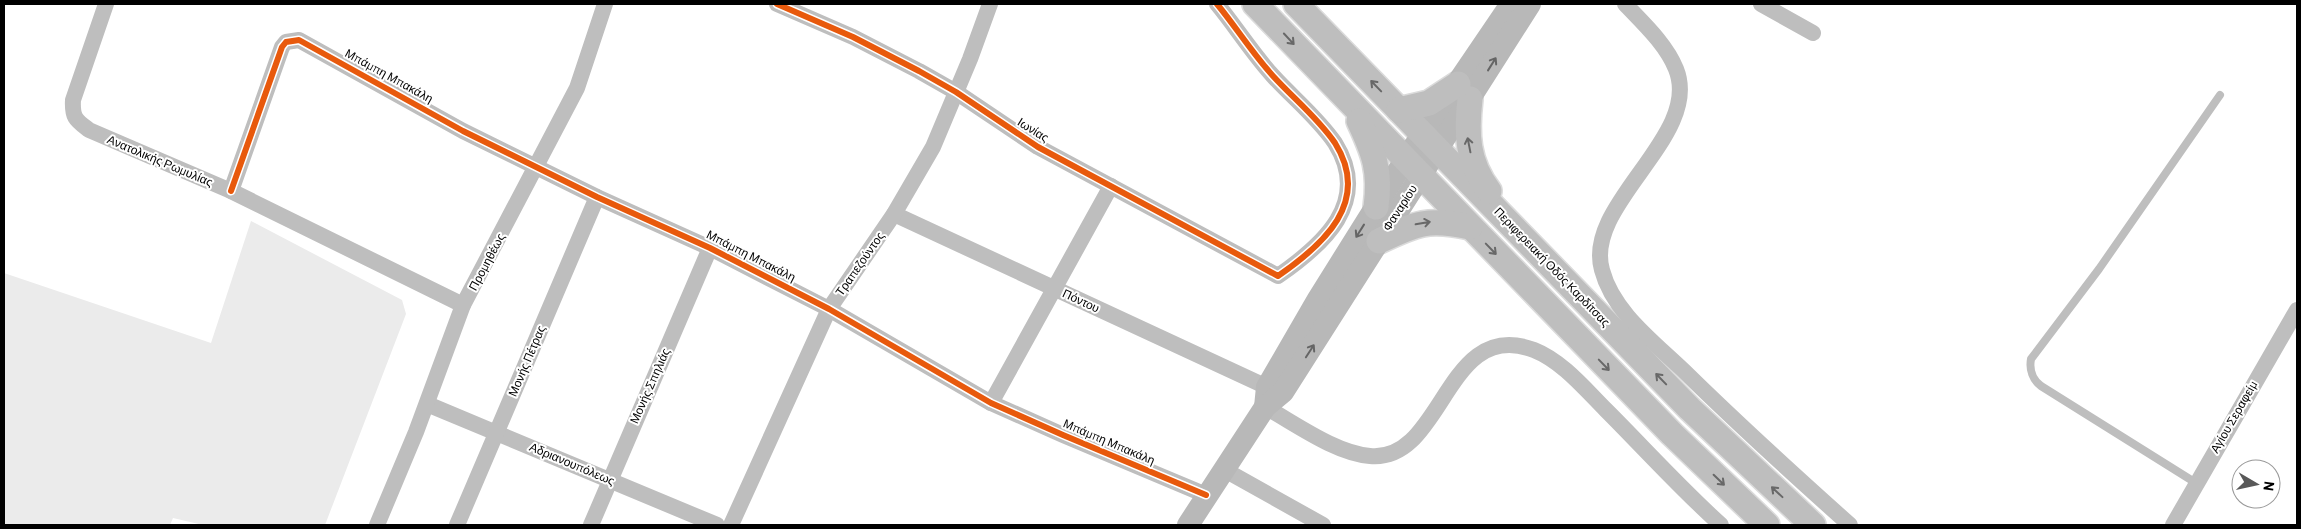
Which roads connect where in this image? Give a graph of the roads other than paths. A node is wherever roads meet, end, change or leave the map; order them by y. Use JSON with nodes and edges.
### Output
{"nodes":[{"id":1,"x":106,"y":4,"type":"edge"},
{"id":2,"x":605,"y":4,"type":"edge"},
{"id":3,"x":777,"y":4,"type":"edge"},
{"id":4,"x":990,"y":4,"type":"edge"},
{"id":5,"x":1217,"y":4,"type":"edge"},
{"id":6,"x":1255,"y":4,"type":"edge"},
{"id":7,"x":1296,"y":4,"type":"edge"},
{"id":8,"x":1511,"y":4,"type":"edge"},
{"id":9,"x":1530,"y":4,"type":"edge"},
{"id":10,"x":1625,"y":4,"type":"edge"},
{"id":11,"x":1761,"y":4,"type":"edge"},
{"id":12,"x":1814,"y":33,"type":"dead end"},
{"id":13,"x":956,"y":92,"type":"junction"},
{"id":14,"x":1464,"y":92,"type":"junction"},
{"id":15,"x":2220,"y":95,"type":"dead end"},
{"id":16,"x":1352,"y":106,"type":"junction"},
{"id":17,"x":1399,"y":110,"type":"junction"},
{"id":18,"x":1430,"y":142,"type":"junction"},
{"id":19,"x":537,"y":168,"type":"junction"},
{"id":20,"x":1413,"y":168,"type":"junction"},
{"id":21,"x":1111,"y":186,"type":"junction"},
{"id":22,"x":231,"y":192,"type":"junction"},
{"id":23,"x":597,"y":197,"type":"junction"},
{"id":24,"x":1376,"y":207,"type":"junction"},
{"id":25,"x":894,"y":214,"type":"junction"},
{"id":26,"x":1506,"y":219,"type":"junction"},
{"id":27,"x":1470,"y":227,"type":"junction"},
{"id":28,"x":1378,"y":241,"type":"junction"},
{"id":29,"x":710,"y":248,"type":"junction"},
{"id":30,"x":1055,"y":288,"type":"junction"},
{"id":31,"x":464,"y":305,"type":"junction"},
{"id":32,"x":829,"y":308,"type":"junction"},
{"id":33,"x":2297,"y":310,"type":"edge"},
{"id":34,"x":1266,"y":397,"type":"junction"},
{"id":35,"x":991,"y":402,"type":"junction"},
{"id":36,"x":427,"y":404,"type":"junction"},
{"id":37,"x":496,"y":432,"type":"junction"},
{"id":38,"x":1223,"y":468,"type":"junction"},
{"id":39,"x":609,"y":480,"type":"junction"},
{"id":40,"x":2196,"y":483,"type":"junction"},
{"id":41,"x":1206,"y":494,"type":"junction"},
{"id":42,"x":377,"y":525,"type":"edge"},
{"id":43,"x":458,"y":525,"type":"edge"},
{"id":44,"x":590,"y":525,"type":"edge"},
{"id":45,"x":717,"y":525,"type":"edge"},
{"id":46,"x":731,"y":525,"type":"edge"},
{"id":47,"x":1188,"y":525,"type":"edge"},
{"id":48,"x":1323,"y":525,"type":"edge"},
{"id":49,"x":1721,"y":525,"type":"edge"},
{"id":50,"x":1767,"y":525,"type":"edge"},
{"id":51,"x":1813,"y":525,"type":"edge"},
{"id":52,"x":1850,"y":525,"type":"edge"},
{"id":53,"x":2172,"y":525,"type":"edge"}],
"edges":[{"from":1,"to":22,"type":"street","name":"Ανατολικής Ρωμυλίας"},
{"from":2,"to":19,"type":"street","name":"Προμηθέως"},
{"from":3,"to":13,"type":"street","name":"Ιωνίας"},
{"from":4,"to":13,"type":"street","name":"Τραπεζούντος"},
{"from":5,"to":21,"type":"street","name":"Ιωνίας"},
{"from":6,"to":16,"type":"main road","one_way":true},
{"from":17,"to":7,"type":"main road","name":"Περιφερειακή Οδός Καρδίτσας","one_way":true},
{"from":8,"to":14,"type":"main road","name":"Φαναρίου"},
{"from":14,"to":9,"type":"main road","name":"Φαναρίου","one_way":true},
{"from":10,"to":52,"type":"street"},
{"from":11,"to":12,"type":"street"},
{"from":13,"to":21,"type":"street","name":"Ιωνίας"},
{"from":13,"to":25,"type":"street","name":"Τραπεζούντος"},
{"from":14,"to":17,"type":"main road"},
{"from":14,"to":18,"type":"main road","name":"Φαναρίου"},
{"from":26,"to":14,"type":"main road","one_way":true},
{"from":15,"to":40,"type":"lane"},
{"from":16,"to":20,"type":"main road"},
{"from":16,"to":24,"type":"main road"},
{"from":17,"to":18,"type":"main road","name":"Περιφερειακή Οδός Καρδίτσας"},
{"from":18,"to":20,"type":"main road","name":"Φαναρίου"},
{"from":18,"to":26,"type":"main road","name":"Περιφερειακή Οδός Καρδίτσας"},
{"from":19,"to":22,"type":"street","name":"Μπάμπη Μπακάλη"},
{"from":19,"to":23,"type":"street","name":"Μπάμπη Μπακάλη"},
{"from":19,"to":31,"type":"street","name":"Προμηθέως"},
{"from":20,"to":24,"type":"main road","name":"Φαναρίου"},
{"from":20,"to":27,"type":"main road"},
{"from":20,"to":28,"type":"main road","name":"Φαναρίου"},
{"from":21,"to":30,"type":"street"},
{"from":22,"to":31,"type":"street","name":"Ανατολικής Ρωμυλίας"},
{"from":23,"to":29,"type":"street","name":"Μπάμπη Μπακάλη"},
{"from":23,"to":37,"type":"street","name":"Μονής Πέτρας"},
{"from":24,"to":34,"type":"main road","name":"Φαναρίου","one_way":true},
{"from":25,"to":30,"type":"street","name":"Πόντου"},
{"from":25,"to":32,"type":"street","name":"Τραπεζούντος"},
{"from":51,"to":26,"type":"main road","name":"Περιφερειακή Οδός Καρδίτσας","one_way":true},
{"from":28,"to":27,"type":"main road","one_way":true},
{"from":27,"to":50,"type":"main road","one_way":true},
{"from":34,"to":28,"type":"main road","name":"Φαναρίου","one_way":true},
{"from":29,"to":32,"type":"street","name":"Μπάμπη Μπακάλη"},
{"from":29,"to":39,"type":"street","name":"Μονής Σπηλιάς"},
{"from":30,"to":34,"type":"street","name":"Πόντου"},
{"from":30,"to":35,"type":"street"},
{"from":31,"to":36,"type":"street","name":"Προμηθέως"},
{"from":32,"to":35,"type":"street","name":"Μπάμπη Μπακάλη"},
{"from":32,"to":46,"type":"street","name":"Τραπεζούντος"},
{"from":33,"to":40,"type":"street","name":"Αγίου Σεραφείμ"},
{"from":34,"to":38,"type":"main road","name":"Φαναρίου"},
{"from":34,"to":49,"type":"street","name":"Πόντου"},
{"from":35,"to":41,"type":"street","name":"Μπάμπη Μπακάλη"},
{"from":36,"to":37,"type":"street","name":"Αδριανουπόλεως"},
{"from":36,"to":42,"type":"street","name":"Προμηθέως"},
{"from":37,"to":39,"type":"street","name":"Αδριανουπόλεως"},
{"from":37,"to":43,"type":"street","name":"Μονής Πέτρας"},
{"from":38,"to":41,"type":"main road","name":"Φαναρίου"},
{"from":38,"to":48,"type":"street"},
{"from":39,"to":44,"type":"street","name":"Μονής Σπηλιάς"},
{"from":39,"to":45,"type":"street","name":"Αδριανουπόλεως"},
{"from":40,"to":53,"type":"street","name":"Αγίου Σεραφείμ"},
{"from":41,"to":47,"type":"main road","name":"Φαναρίου"}]}
